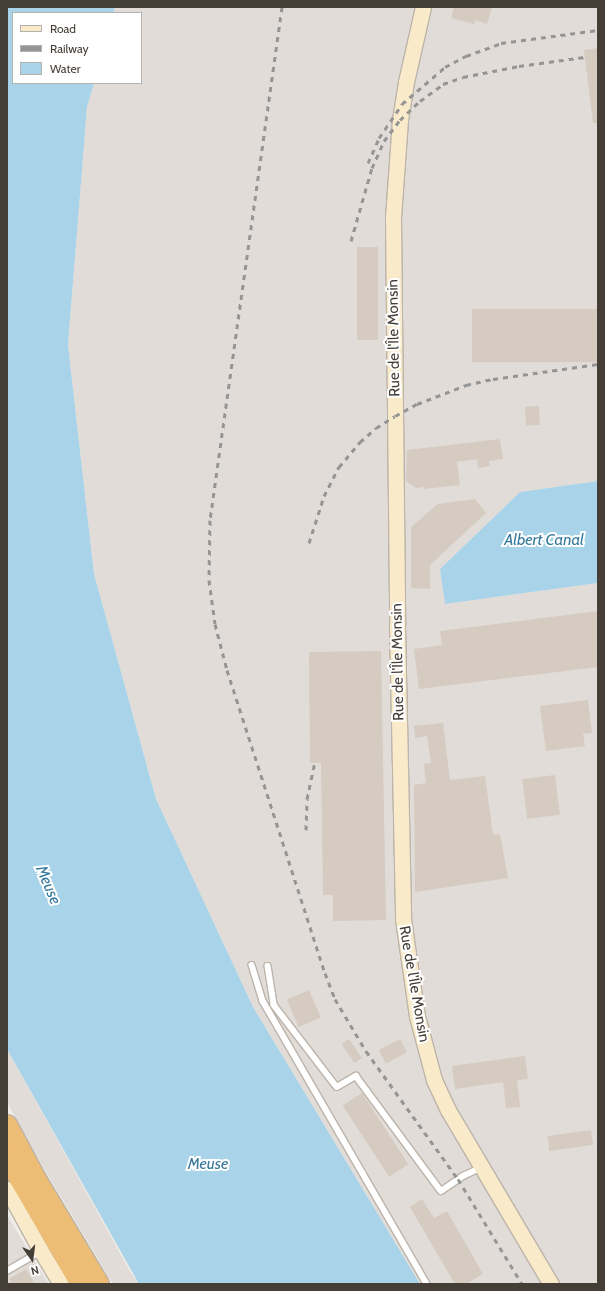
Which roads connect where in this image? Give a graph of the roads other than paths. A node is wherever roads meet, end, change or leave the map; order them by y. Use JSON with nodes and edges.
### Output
{"nodes":[{"id":1,"x":423,"y":7,"type":"edge"},
{"id":2,"x":252,"y":965,"type":"dead end"},
{"id":3,"x":268,"y":966,"type":"dead end"},
{"id":4,"x":7,"y":1125,"type":"edge"},
{"id":5,"x":7,"y":1157,"type":"edge"},
{"id":6,"x":482,"y":1167,"type":"junction"},
{"id":7,"x":7,"y":1189,"type":"edge"},
{"id":8,"x":41,"y":1251,"type":"junction"},
{"id":9,"x":7,"y":1271,"type":"edge"},
{"id":10,"x":61,"y":1284,"type":"edge"},
{"id":11,"x":81,"y":1284,"type":"edge"},
{"id":12,"x":99,"y":1284,"type":"edge"},
{"id":13,"x":427,"y":1284,"type":"edge"},
{"id":14,"x":551,"y":1284,"type":"edge"}],
"edges":[{"from":1,"to":6,"type":"street","name":"Rue de l'Île Monsin"},
{"from":2,"to":13,"type":"lane"},
{"from":3,"to":6,"type":"lane"},
{"from":4,"to":12,"type":"highway"},
{"from":5,"to":11,"type":"highway"},
{"from":6,"to":14,"type":"street","name":"Rue de l'Île Monsin"},
{"from":7,"to":8,"type":"street"},
{"from":8,"to":9,"type":"lane"},
{"from":8,"to":10,"type":"street"}]}
